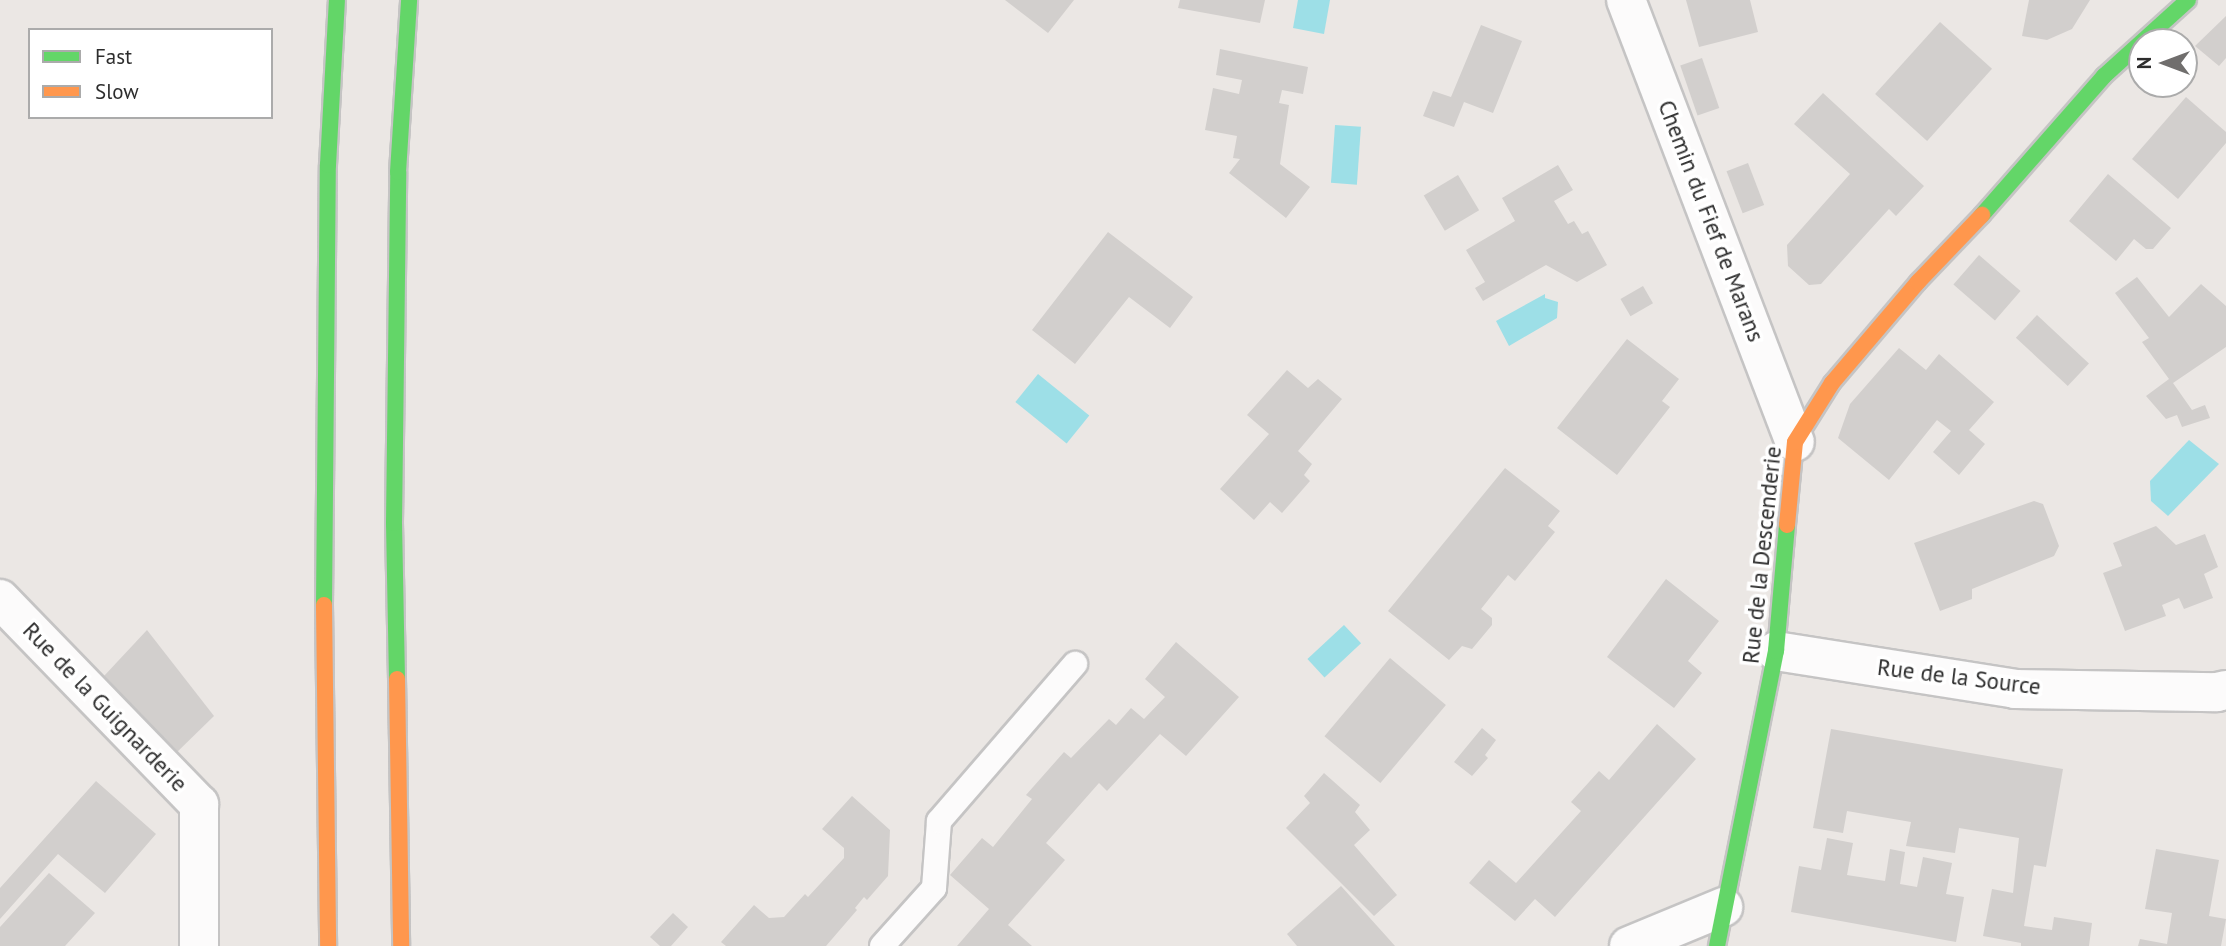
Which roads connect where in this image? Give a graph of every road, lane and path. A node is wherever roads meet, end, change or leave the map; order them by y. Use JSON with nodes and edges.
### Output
{"nodes":[{"id":1,"x":337,"y":0,"type":"edge"},
{"id":2,"x":409,"y":0,"type":"edge"},
{"id":3,"x":1626,"y":0,"type":"edge"},
{"id":4,"x":2188,"y":0,"type":"edge"},
{"id":5,"x":1795,"y":442,"type":"junction"},
{"id":6,"x":0,"y":599,"type":"edge"},
{"id":7,"x":1776,"y":651,"type":"junction"},
{"id":8,"x":1075,"y":664,"type":"dead end"},
{"id":9,"x":2223,"y":698,"type":"edge"},
{"id":10,"x":1723,"y":906,"type":"junction"},
{"id":11,"x":199,"y":946,"type":"edge"},
{"id":12,"x":328,"y":946,"type":"edge"},
{"id":13,"x":401,"y":946,"type":"edge"},
{"id":14,"x":882,"y":946,"type":"edge"},
{"id":15,"x":1629,"y":946,"type":"edge"},
{"id":16,"x":1717,"y":946,"type":"edge"}],
"edges":[{"from":1,"to":12,"type":"main road"},
{"from":2,"to":13,"type":"main road"},
{"from":3,"to":5,"type":"street","name":"Chemin du Fief de Marans"},
{"from":4,"to":5,"type":"main road","name":"Rue de la Descenderie"},
{"from":5,"to":7,"type":"main road","name":"Rue de la Descenderie"},
{"from":6,"to":11,"type":"street","name":"Rue de la Guignarderie"},
{"from":7,"to":9,"type":"street","name":"Rue de la Source"},
{"from":7,"to":10,"type":"main road","name":"Rue de la Descenderie"},
{"from":8,"to":14,"type":"lane"},
{"from":10,"to":15,"type":"street"},
{"from":10,"to":16,"type":"main road","name":"Rue de la Descenderie"}]}
